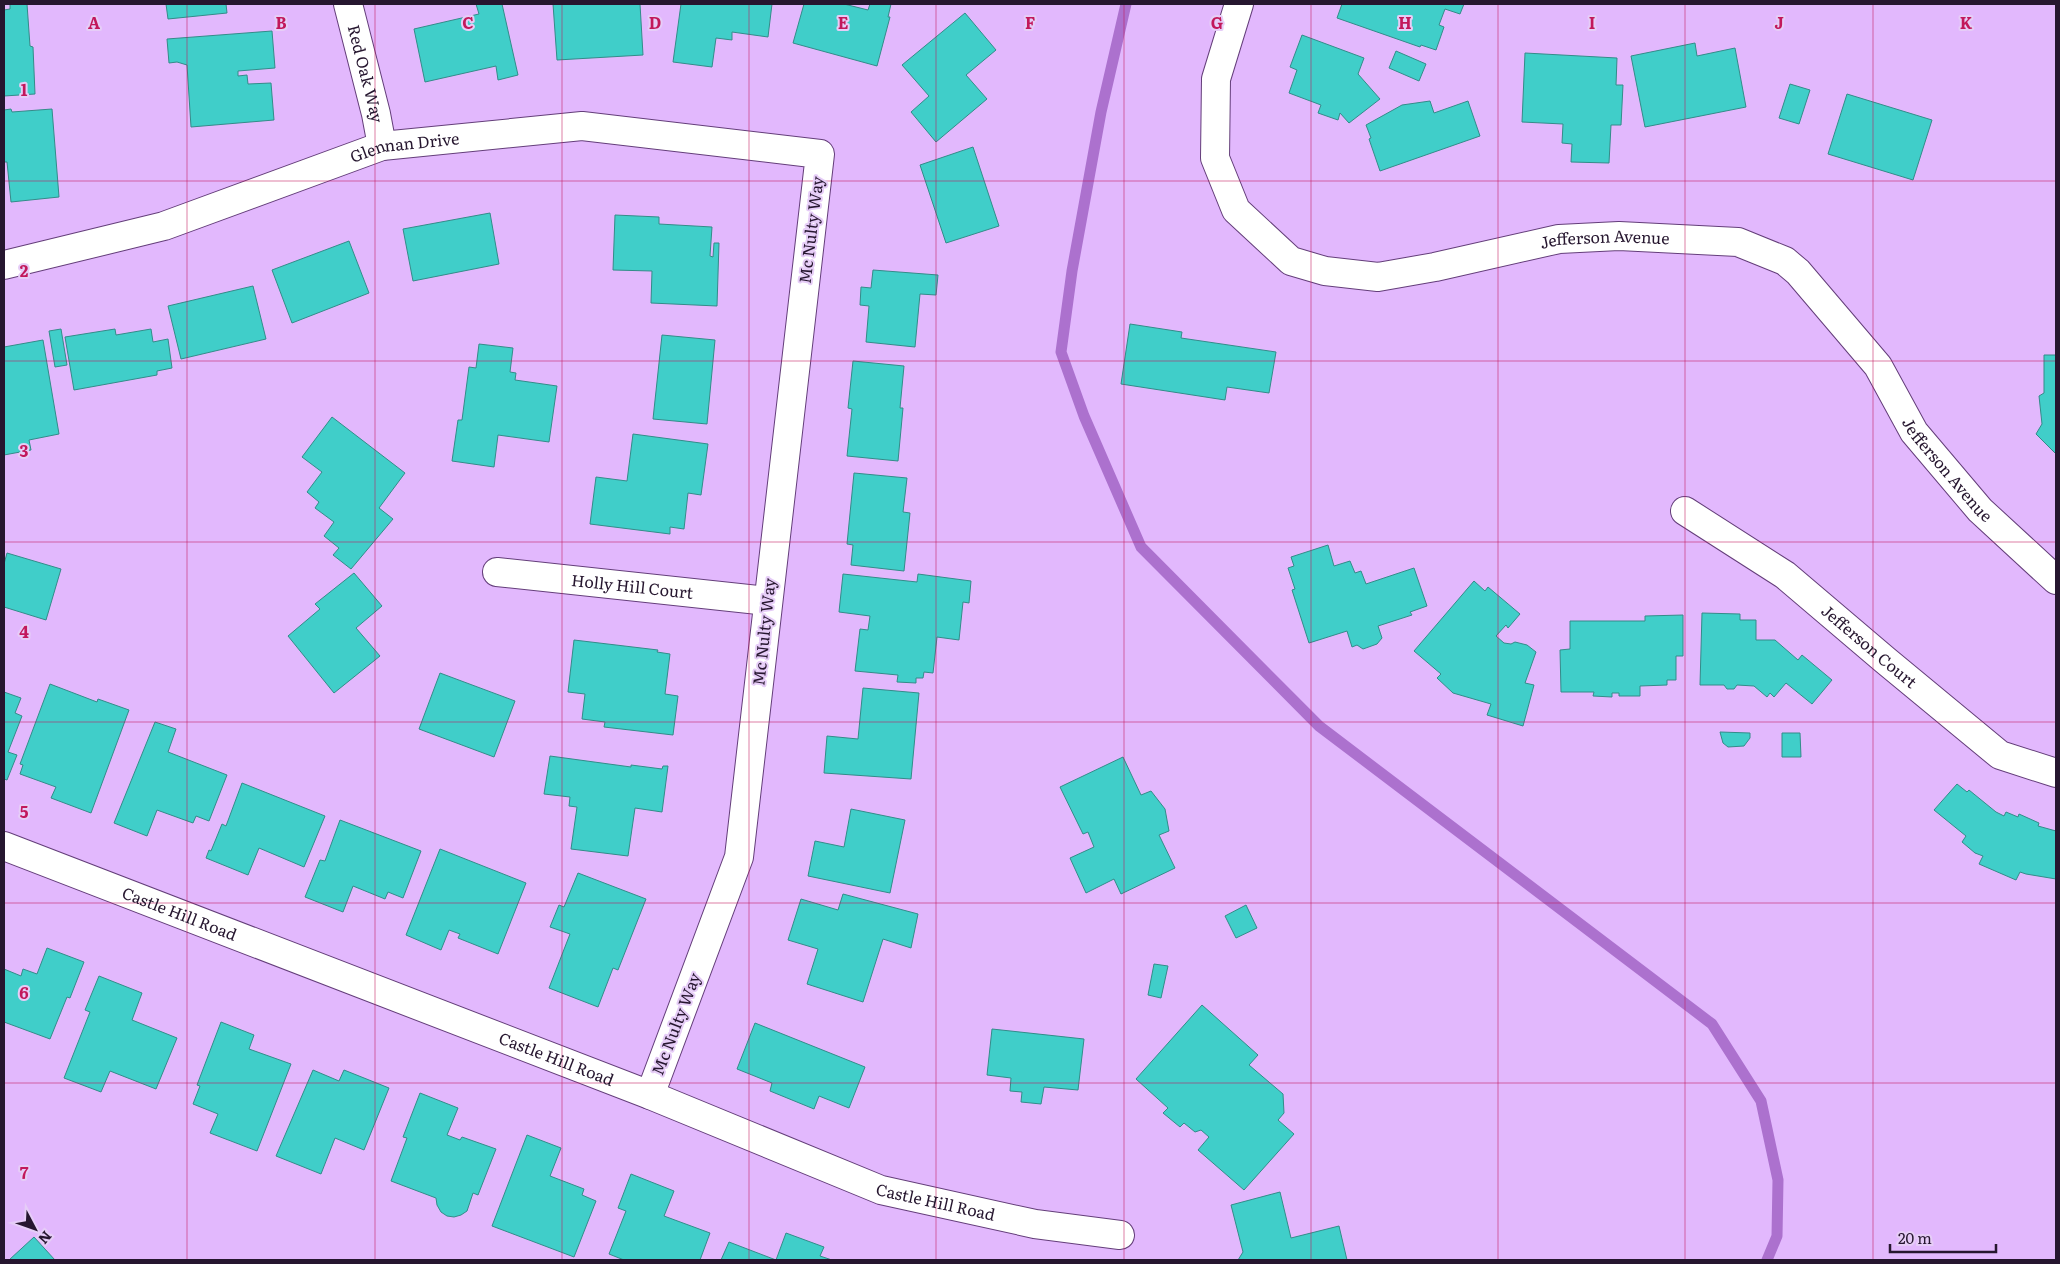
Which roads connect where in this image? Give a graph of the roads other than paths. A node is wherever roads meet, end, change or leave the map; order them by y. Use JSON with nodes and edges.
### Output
{"nodes":[{"id":1,"x":348,"y":4,"type":"edge"},
{"id":2,"x":1239,"y":4,"type":"edge"},
{"id":3,"x":382,"y":146,"type":"junction"},
{"id":4,"x":820,"y":154,"type":"joint"},
{"id":5,"x":4,"y":265,"type":"edge"},
{"id":6,"x":1685,"y":511,"type":"dead end"},
{"id":7,"x":497,"y":572,"type":"dead end"},
{"id":8,"x":2056,"y":580,"type":"edge"},
{"id":9,"x":768,"y":601,"type":"junction"},
{"id":10,"x":2056,"y":773,"type":"edge"},
{"id":11,"x":4,"y":846,"type":"edge"},
{"id":12,"x":650,"y":1095,"type":"junction"},
{"id":13,"x":1120,"y":1235,"type":"dead end"}],
"edges":[{"from":1,"to":3,"type":"street","name":"Red Oak Way"},
{"from":2,"to":8,"type":"street","name":"Jefferson Avenue"},
{"from":3,"to":4,"type":"street","name":"Glennan Drive"},
{"from":3,"to":5,"type":"street","name":"Glennan Drive"},
{"from":4,"to":9,"type":"street","name":"Mc Nulty Way"},
{"from":6,"to":10,"type":"street","name":"Jefferson Court"},
{"from":7,"to":9,"type":"street","name":"Holly Hill Court"},
{"from":9,"to":12,"type":"street","name":"Mc Nulty Way"},
{"from":11,"to":12,"type":"street","name":"Castle Hill Road"},
{"from":12,"to":13,"type":"street","name":"Castle Hill Road"}]}
